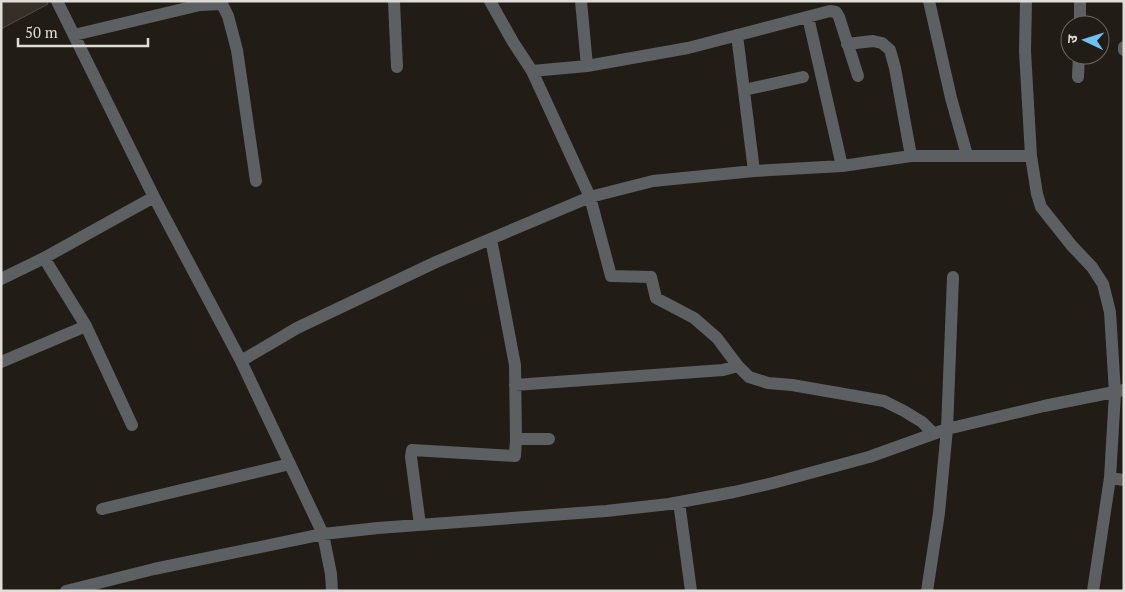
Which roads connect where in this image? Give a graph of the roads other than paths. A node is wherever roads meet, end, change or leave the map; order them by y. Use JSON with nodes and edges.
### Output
{"nodes":[{"id":1,"x":56,"y":1,"type":"edge"},
{"id":2,"x":490,"y":1,"type":"edge"},
{"id":3,"x":581,"y":1,"type":"edge"},
{"id":4,"x":929,"y":1,"type":"edge"},
{"id":5,"x":1026,"y":1,"type":"edge"},
{"id":6,"x":1080,"y":1,"type":"edge"},
{"id":7,"x":397,"y":2,"type":"edge"},
{"id":8,"x":1080,"y":15,"type":"edge"},
{"id":9,"x":808,"y":17,"type":"junction"},
{"id":10,"x":74,"y":35,"type":"junction"},
{"id":11,"x":737,"y":35,"type":"junction"},
{"id":12,"x":848,"y":44,"type":"junction"},
{"id":13,"x":1079,"y":65,"type":"edge"},
{"id":14,"x":397,"y":66,"type":"dead end"},
{"id":15,"x":587,"y":66,"type":"junction"},
{"id":16,"x":532,"y":71,"type":"junction"},
{"id":17,"x":858,"y":76,"type":"dead end"},
{"id":18,"x":803,"y":77,"type":"dead end"},
{"id":19,"x":1078,"y":77,"type":"dead end"},
{"id":20,"x":744,"y":90,"type":"junction"},
{"id":21,"x":967,"y":155,"type":"junction"},
{"id":22,"x":911,"y":156,"type":"junction"},
{"id":23,"x":1031,"y":156,"type":"junction"},
{"id":24,"x":842,"y":166,"type":"junction"},
{"id":25,"x":754,"y":170,"type":"junction"},
{"id":26,"x":256,"y":181,"type":"dead end"},
{"id":27,"x":154,"y":197,"type":"junction"},
{"id":28,"x":590,"y":197,"type":"junction"},
{"id":29,"x":491,"y":239,"type":"junction"},
{"id":30,"x":44,"y":258,"type":"junction"},
{"id":31,"x":953,"y":278,"type":"dead end"},
{"id":32,"x":1,"y":279,"type":"edge"},
{"id":33,"x":86,"y":326,"type":"junction"},
{"id":34,"x":241,"y":361,"type":"junction"},
{"id":35,"x":1,"y":362,"type":"edge"},
{"id":36,"x":738,"y":366,"type":"junction"},
{"id":37,"x":515,"y":385,"type":"junction"},
{"id":38,"x":1119,"y":391,"type":"edge"},
{"id":39,"x":132,"y":424,"type":"dead end"},
{"id":40,"x":947,"y":429,"type":"junction"},
{"id":41,"x":934,"y":434,"type":"junction"},
{"id":42,"x":516,"y":439,"type":"junction"},
{"id":43,"x":549,"y":439,"type":"dead end"},
{"id":44,"x":290,"y":464,"type":"junction"},
{"id":45,"x":1110,"y":478,"type":"junction"},
{"id":46,"x":1124,"y":480,"type":"edge"},
{"id":47,"x":679,"y":502,"type":"junction"},
{"id":48,"x":102,"y":509,"type":"dead end"},
{"id":49,"x":420,"y":525,"type":"junction"},
{"id":50,"x":323,"y":534,"type":"junction"},
{"id":51,"x":66,"y":591,"type":"edge"},
{"id":52,"x":332,"y":591,"type":"edge"},
{"id":53,"x":691,"y":591,"type":"edge"},
{"id":54,"x":927,"y":591,"type":"edge"},
{"id":55,"x":1093,"y":591,"type":"edge"}],
"edges":[{"from":1,"to":10,"type":"street"},
{"from":2,"to":16,"type":"street"},
{"from":3,"to":15,"type":"street"},
{"from":4,"to":21,"type":"street"},
{"from":5,"to":23,"type":"street"},
{"from":6,"to":8,"type":"street"},
{"from":7,"to":14,"type":"street"},
{"from":9,"to":11,"type":"street"},
{"from":9,"to":12,"type":"street"},
{"from":9,"to":24,"type":"street"},
{"from":10,"to":26,"type":"street"},
{"from":10,"to":27,"type":"street"},
{"from":11,"to":15,"type":"street"},
{"from":11,"to":20,"type":"street"},
{"from":12,"to":17,"type":"street"},
{"from":12,"to":22,"type":"street"},
{"from":13,"to":19,"type":"street"},
{"from":15,"to":16,"type":"street"},
{"from":16,"to":28,"type":"street"},
{"from":18,"to":20,"type":"street"},
{"from":20,"to":25,"type":"street"},
{"from":21,"to":22,"type":"street"},
{"from":21,"to":23,"type":"street"},
{"from":22,"to":24,"type":"street"},
{"from":23,"to":38,"type":"street"},
{"from":24,"to":25,"type":"street"},
{"from":25,"to":28,"type":"street"},
{"from":27,"to":30,"type":"street"},
{"from":27,"to":34,"type":"street"},
{"from":28,"to":29,"type":"street"},
{"from":28,"to":36,"type":"street"},
{"from":29,"to":34,"type":"street"},
{"from":29,"to":37,"type":"street"},
{"from":30,"to":32,"type":"street"},
{"from":30,"to":33,"type":"street"},
{"from":31,"to":40,"type":"street"},
{"from":33,"to":35,"type":"street"},
{"from":33,"to":39,"type":"street"},
{"from":34,"to":44,"type":"street"},
{"from":36,"to":37,"type":"street"},
{"from":36,"to":41,"type":"street"},
{"from":37,"to":42,"type":"street"},
{"from":38,"to":40,"type":"street"},
{"from":38,"to":45,"type":"street"},
{"from":40,"to":41,"type":"street"},
{"from":40,"to":54,"type":"street"},
{"from":41,"to":47,"type":"street"},
{"from":42,"to":43,"type":"street"},
{"from":42,"to":49,"type":"street"},
{"from":44,"to":48,"type":"street"},
{"from":44,"to":50,"type":"street"},
{"from":45,"to":46,"type":"street"},
{"from":45,"to":55,"type":"street"},
{"from":47,"to":49,"type":"street"},
{"from":47,"to":53,"type":"street"},
{"from":49,"to":50,"type":"street"},
{"from":50,"to":51,"type":"street"},
{"from":50,"to":52,"type":"street"}]}
